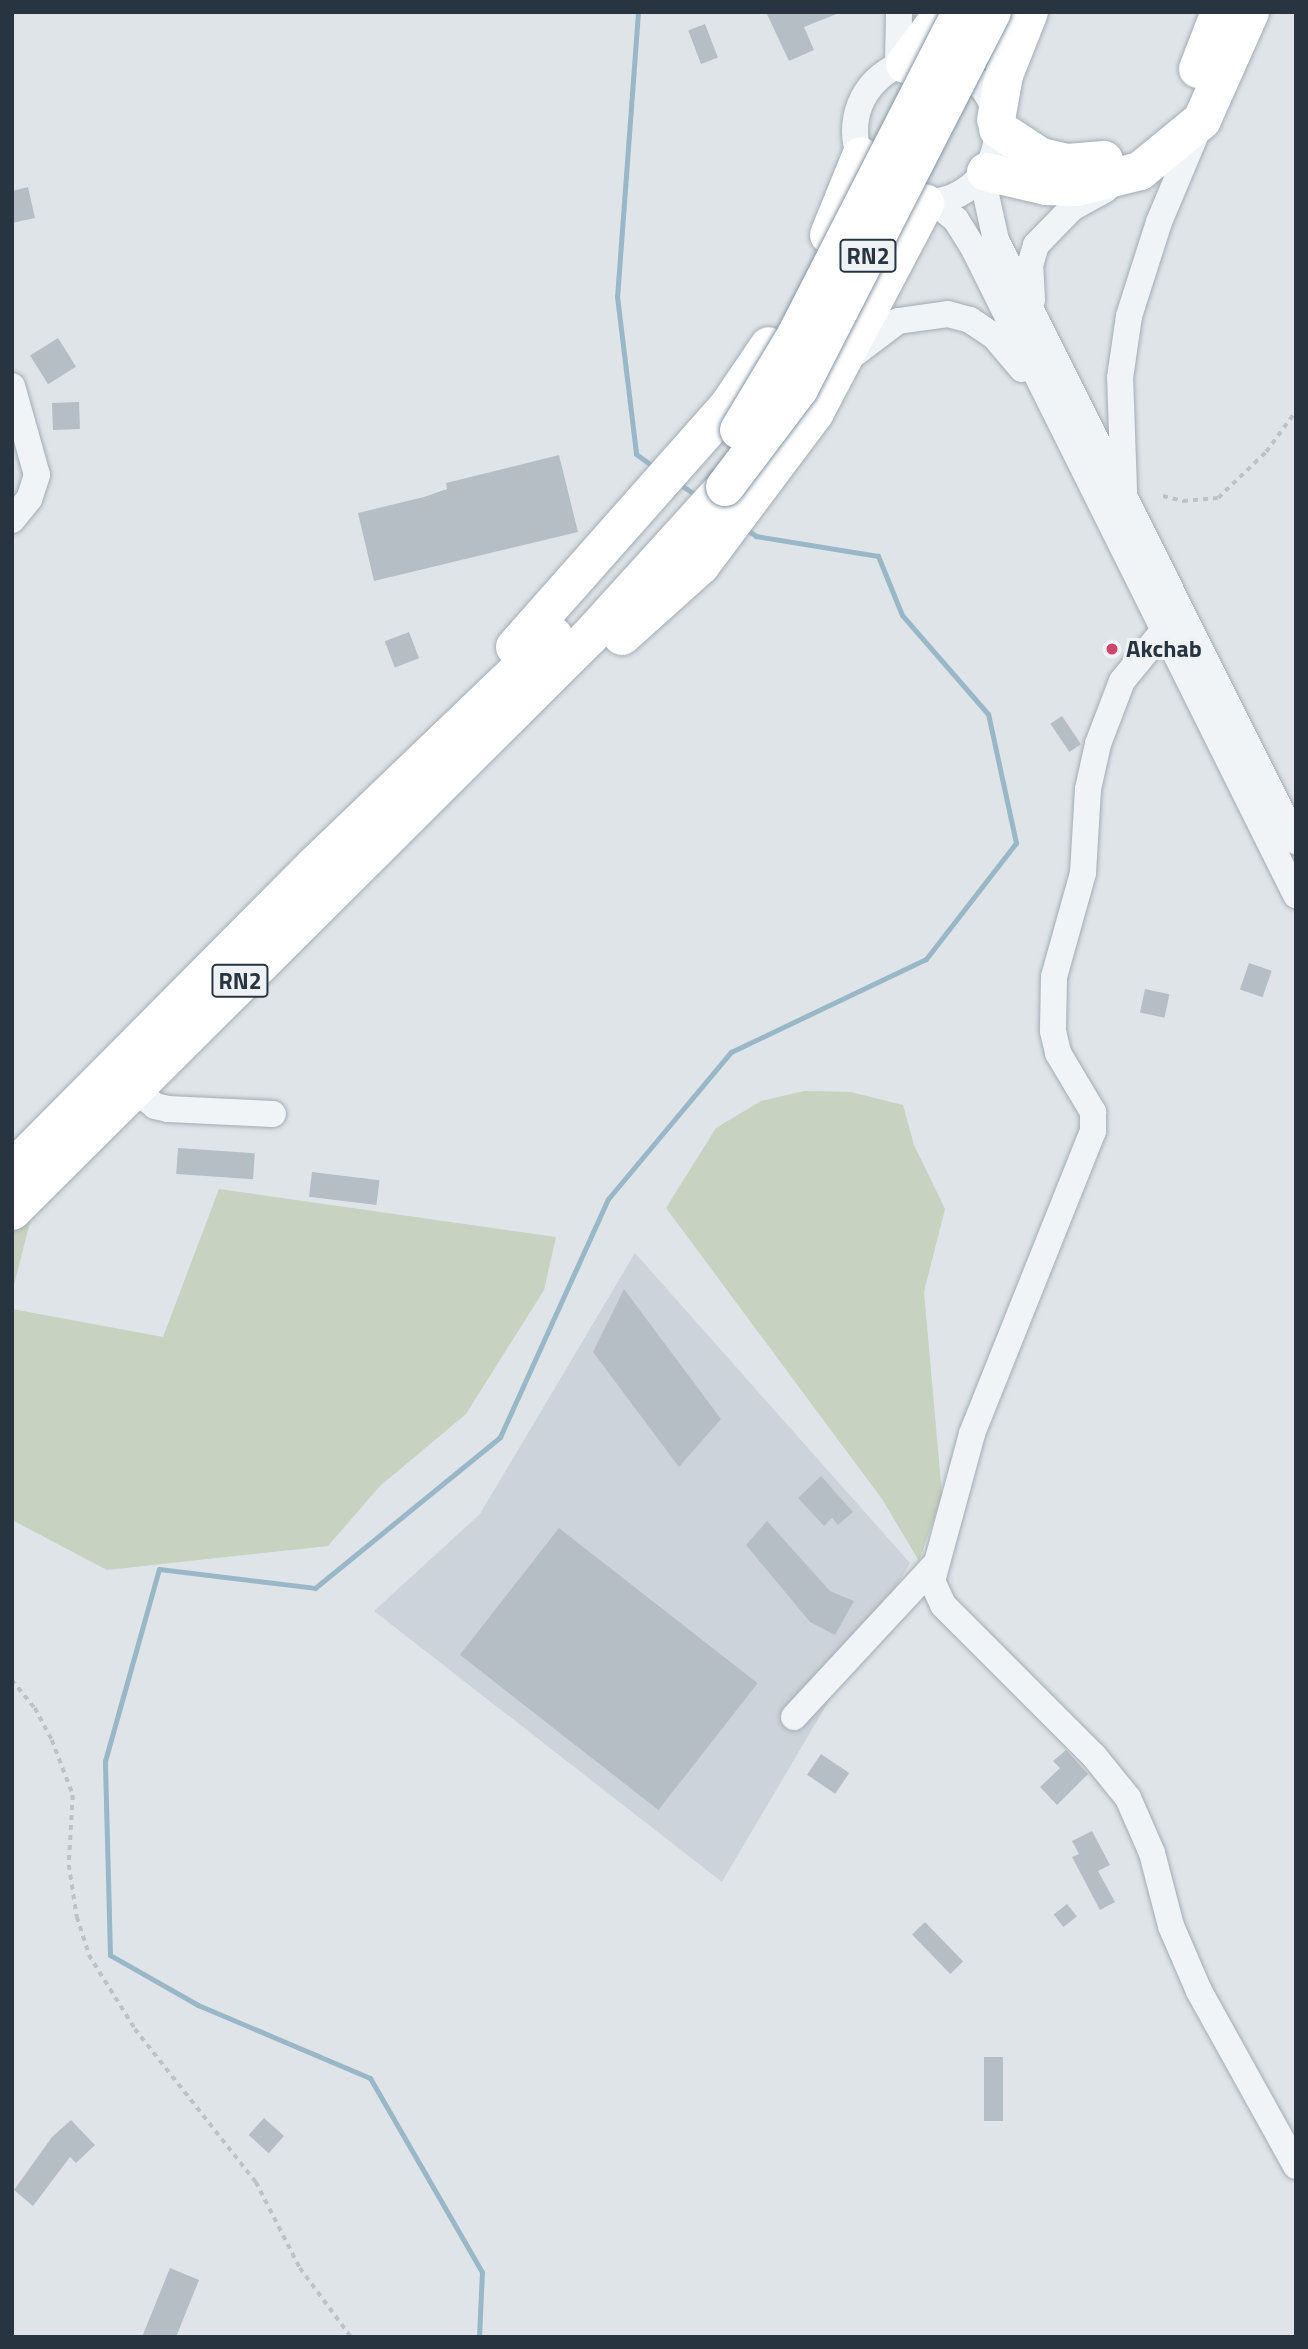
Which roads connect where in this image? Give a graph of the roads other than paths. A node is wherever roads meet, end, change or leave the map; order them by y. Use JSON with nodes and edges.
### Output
{"nodes":[{"id":1,"x":899,"y":12,"type":"edge"},
{"id":2,"x":944,"y":12,"type":"edge"},
{"id":3,"x":961,"y":12,"type":"edge"},
{"id":4,"x":992,"y":12,"type":"edge"},
{"id":5,"x":1029,"y":12,"type":"edge"},
{"id":6,"x":1220,"y":12,"type":"edge"},
{"id":7,"x":1250,"y":12,"type":"edge"},
{"id":8,"x":901,"y":65,"type":"junction"},
{"id":9,"x":1202,"y":120,"type":"junction"},
{"id":10,"x":997,"y":125,"type":"junction"},
{"id":11,"x":861,"y":156,"type":"junction"},
{"id":12,"x":1140,"y":171,"type":"junction"},
{"id":13,"x":984,"y":174,"type":"junction"},
{"id":14,"x":930,"y":202,"type":"junction"},
{"id":15,"x":1040,"y":329,"type":"junction"},
{"id":16,"x":846,"y":360,"type":"junction"},
{"id":17,"x":12,"y":386,"type":"edge"},
{"id":18,"x":1055,"y":415,"type":"junction"},
{"id":19,"x":1125,"y":502,"type":"junction"},
{"id":20,"x":12,"y":520,"type":"edge"},
{"id":21,"x":664,"y":541,"type":"junction"},
{"id":22,"x":1164,"y":630,"type":"junction"},
{"id":23,"x":1296,"y":841,"type":"edge"},
{"id":24,"x":1296,"y":895,"type":"edge"},
{"id":25,"x":133,"y":1088,"type":"junction"},
{"id":26,"x":273,"y":1114,"type":"dead end"},
{"id":27,"x":12,"y":1170,"type":"edge"},
{"id":28,"x":12,"y":1211,"type":"edge"},
{"id":29,"x":934,"y":1566,"type":"junction"},
{"id":30,"x":794,"y":1717,"type":"dead end"},
{"id":31,"x":1296,"y":2166,"type":"edge"}],
"edges":[{"from":1,"to":8,"type":"street"},
{"from":2,"to":8,"type":"highway"},
{"from":3,"to":21,"type":"highway","number":"RN2","bridge":true},
{"from":4,"to":21,"type":"highway","number":"RN2","bridge":true},
{"from":5,"to":10,"type":"highway"},
{"from":6,"to":10,"type":"highway"},
{"from":7,"to":9,"type":"highway"},
{"from":8,"to":10,"type":"street"},
{"from":8,"to":11,"type":"street"},
{"from":9,"to":12,"type":"highway"},
{"from":9,"to":19,"type":"street"},
{"from":10,"to":13,"type":"street"},
{"from":11,"to":14,"type":"street"},
{"from":11,"to":21,"type":"highway"},
{"from":12,"to":13,"type":"highway"},
{"from":12,"to":15,"type":"street"},
{"from":13,"to":14,"type":"street"},
{"from":13,"to":15,"type":"street"},
{"from":14,"to":16,"type":"highway"},
{"from":14,"to":18,"type":"street"},
{"from":15,"to":19,"type":"street"},
{"from":16,"to":18,"type":"street"},
{"from":16,"to":21,"type":"highway"},
{"from":17,"to":20,"type":"street"},
{"from":18,"to":22,"type":"street"},
{"from":19,"to":23,"type":"street"},
{"from":21,"to":25,"type":"highway","number":"RN2"},
{"from":21,"to":27,"type":"highway","number":"RN2"},
{"from":22,"to":24,"type":"street"},
{"from":22,"to":29,"type":"street"},
{"from":25,"to":26,"type":"street"},
{"from":25,"to":28,"type":"highway","number":"RN2"},
{"from":29,"to":30,"type":"street"},
{"from":29,"to":31,"type":"street"}]}
